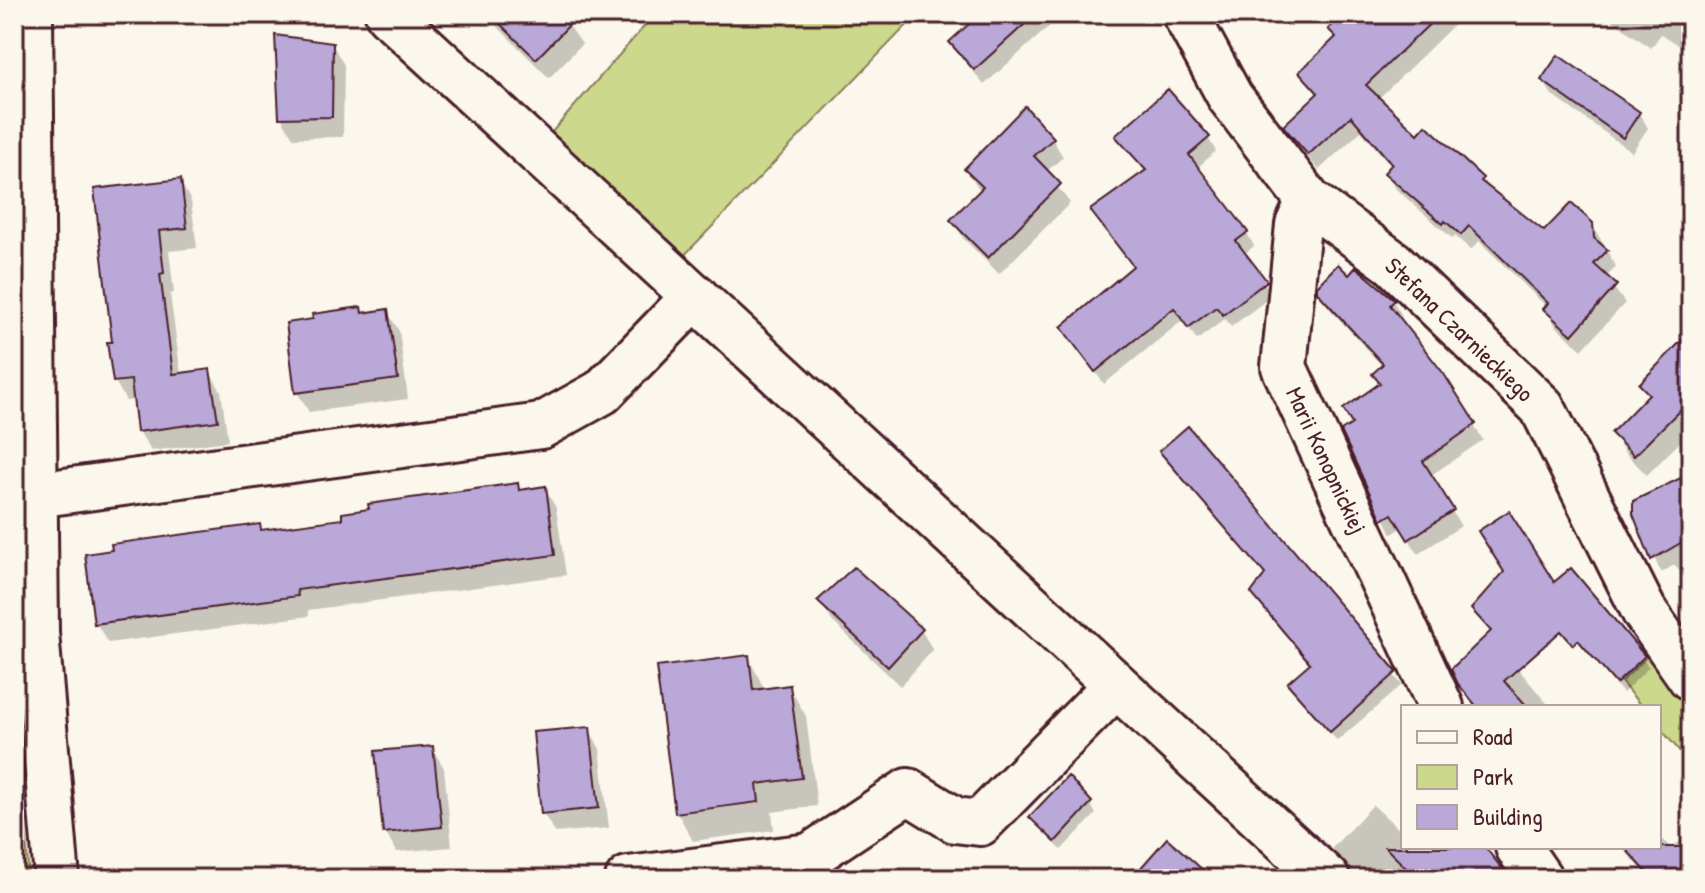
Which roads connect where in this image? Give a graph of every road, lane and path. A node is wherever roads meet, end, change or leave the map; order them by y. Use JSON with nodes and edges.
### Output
{"nodes":[{"id":1,"x":30,"y":14,"type":"edge"},
{"id":2,"x":388,"y":14,"type":"edge"},
{"id":3,"x":1185,"y":14,"type":"edge"},
{"id":4,"x":1309,"y":201,"type":"junction"},
{"id":5,"x":695,"y":296,"type":"junction"},
{"id":6,"x":35,"y":495,"type":"junction"},
{"id":7,"x":1691,"y":678,"type":"edge"},
{"id":8,"x":1116,"y":685,"type":"junction"},
{"id":9,"x":1440,"y":705,"type":"edge"},
{"id":10,"x":1519,"y":849,"type":"edge"},
{"id":11,"x":57,"y":879,"type":"edge"},
{"id":12,"x":628,"y":879,"type":"edge"},
{"id":13,"x":1327,"y":879,"type":"edge"},
{"id":14,"x":1540,"y":879,"type":"edge"}],
"edges":[{"from":1,"to":6,"type":"street"},
{"from":2,"to":5,"type":"street"},
{"from":3,"to":4,"type":"street","name":"Stefana Czarnieckiego"},
{"from":4,"to":7,"type":"street","name":"Stefana Czarnieckiego"},
{"from":4,"to":9,"type":"street","name":"Marii Konopnickiej"},
{"from":5,"to":6,"type":"street"},
{"from":5,"to":8,"type":"street"},
{"from":6,"to":11,"type":"street"},
{"from":8,"to":12,"type":"street"},
{"from":8,"to":13,"type":"street"},
{"from":10,"to":14,"type":"street"}]}
